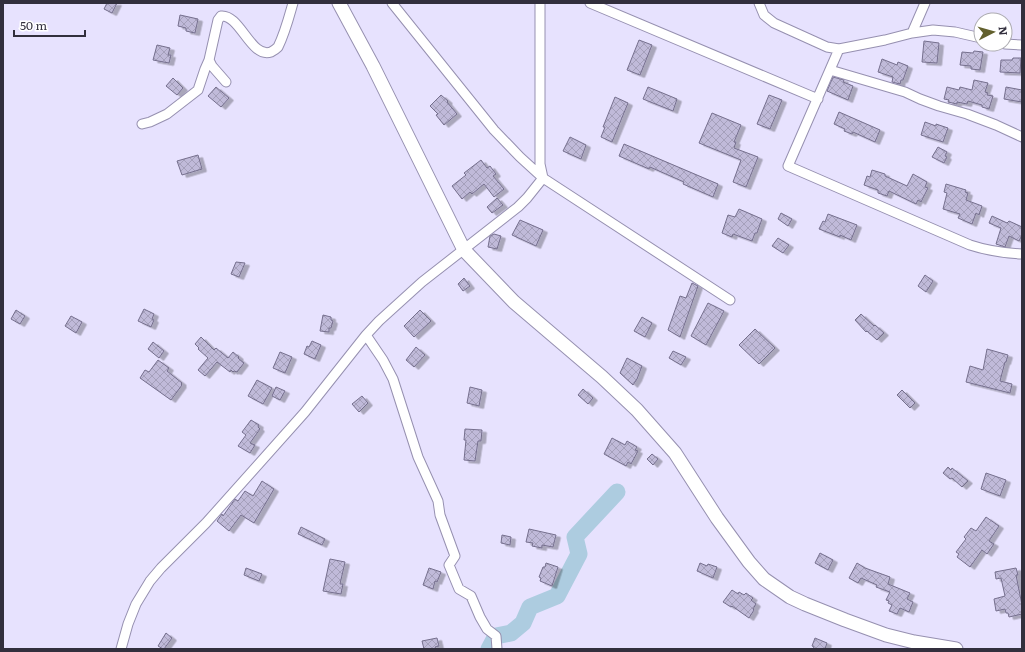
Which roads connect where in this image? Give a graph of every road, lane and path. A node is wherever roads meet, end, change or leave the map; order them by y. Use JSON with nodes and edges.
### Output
{"nodes":[{"id":1,"x":294,"y":3,"type":"edge"},
{"id":2,"x":339,"y":3,"type":"edge"},
{"id":3,"x":392,"y":3,"type":"edge"},
{"id":4,"x":540,"y":3,"type":"edge"},
{"id":5,"x":590,"y":3,"type":"edge"},
{"id":6,"x":759,"y":3,"type":"edge"},
{"id":7,"x":925,"y":3,"type":"edge"},
{"id":8,"x":912,"y":33,"type":"junction"},
{"id":9,"x":973,"y":36,"type":"edge"},
{"id":10,"x":839,"y":49,"type":"junction"},
{"id":11,"x":209,"y":60,"type":"junction"},
{"id":12,"x":830,"y":70,"type":"junction"},
{"id":13,"x":226,"y":82,"type":"dead end"},
{"id":14,"x":818,"y":99,"type":"junction"},
{"id":15,"x":142,"y":124,"type":"dead end"},
{"id":16,"x":1022,"y":137,"type":"edge"},
{"id":17,"x":543,"y":178,"type":"junction"},
{"id":18,"x":464,"y":250,"type":"junction"},
{"id":19,"x":1022,"y":254,"type":"edge"},
{"id":20,"x":730,"y":300,"type":"dead end"},
{"id":21,"x":366,"y":335,"type":"junction"},
{"id":22,"x":122,"y":649,"type":"edge"},
{"id":23,"x":497,"y":649,"type":"edge"},
{"id":24,"x":956,"y":649,"type":"edge"}],
"edges":[{"from":1,"to":11,"type":"street"},
{"from":2,"to":18,"type":"street"},
{"from":3,"to":17,"type":"street"},
{"from":4,"to":17,"type":"street"},
{"from":5,"to":14,"type":"street"},
{"from":6,"to":10,"type":"street"},
{"from":7,"to":8,"type":"street"},
{"from":8,"to":9,"type":"street"},
{"from":8,"to":10,"type":"street"},
{"from":10,"to":12,"type":"street"},
{"from":11,"to":13,"type":"street"},
{"from":11,"to":15,"type":"street"},
{"from":12,"to":14,"type":"street"},
{"from":12,"to":16,"type":"street"},
{"from":14,"to":19,"type":"street"},
{"from":17,"to":18,"type":"street"},
{"from":17,"to":20,"type":"street"},
{"from":18,"to":21,"type":"street"},
{"from":18,"to":24,"type":"street"},
{"from":21,"to":22,"type":"street"},
{"from":21,"to":23,"type":"street"}]}
